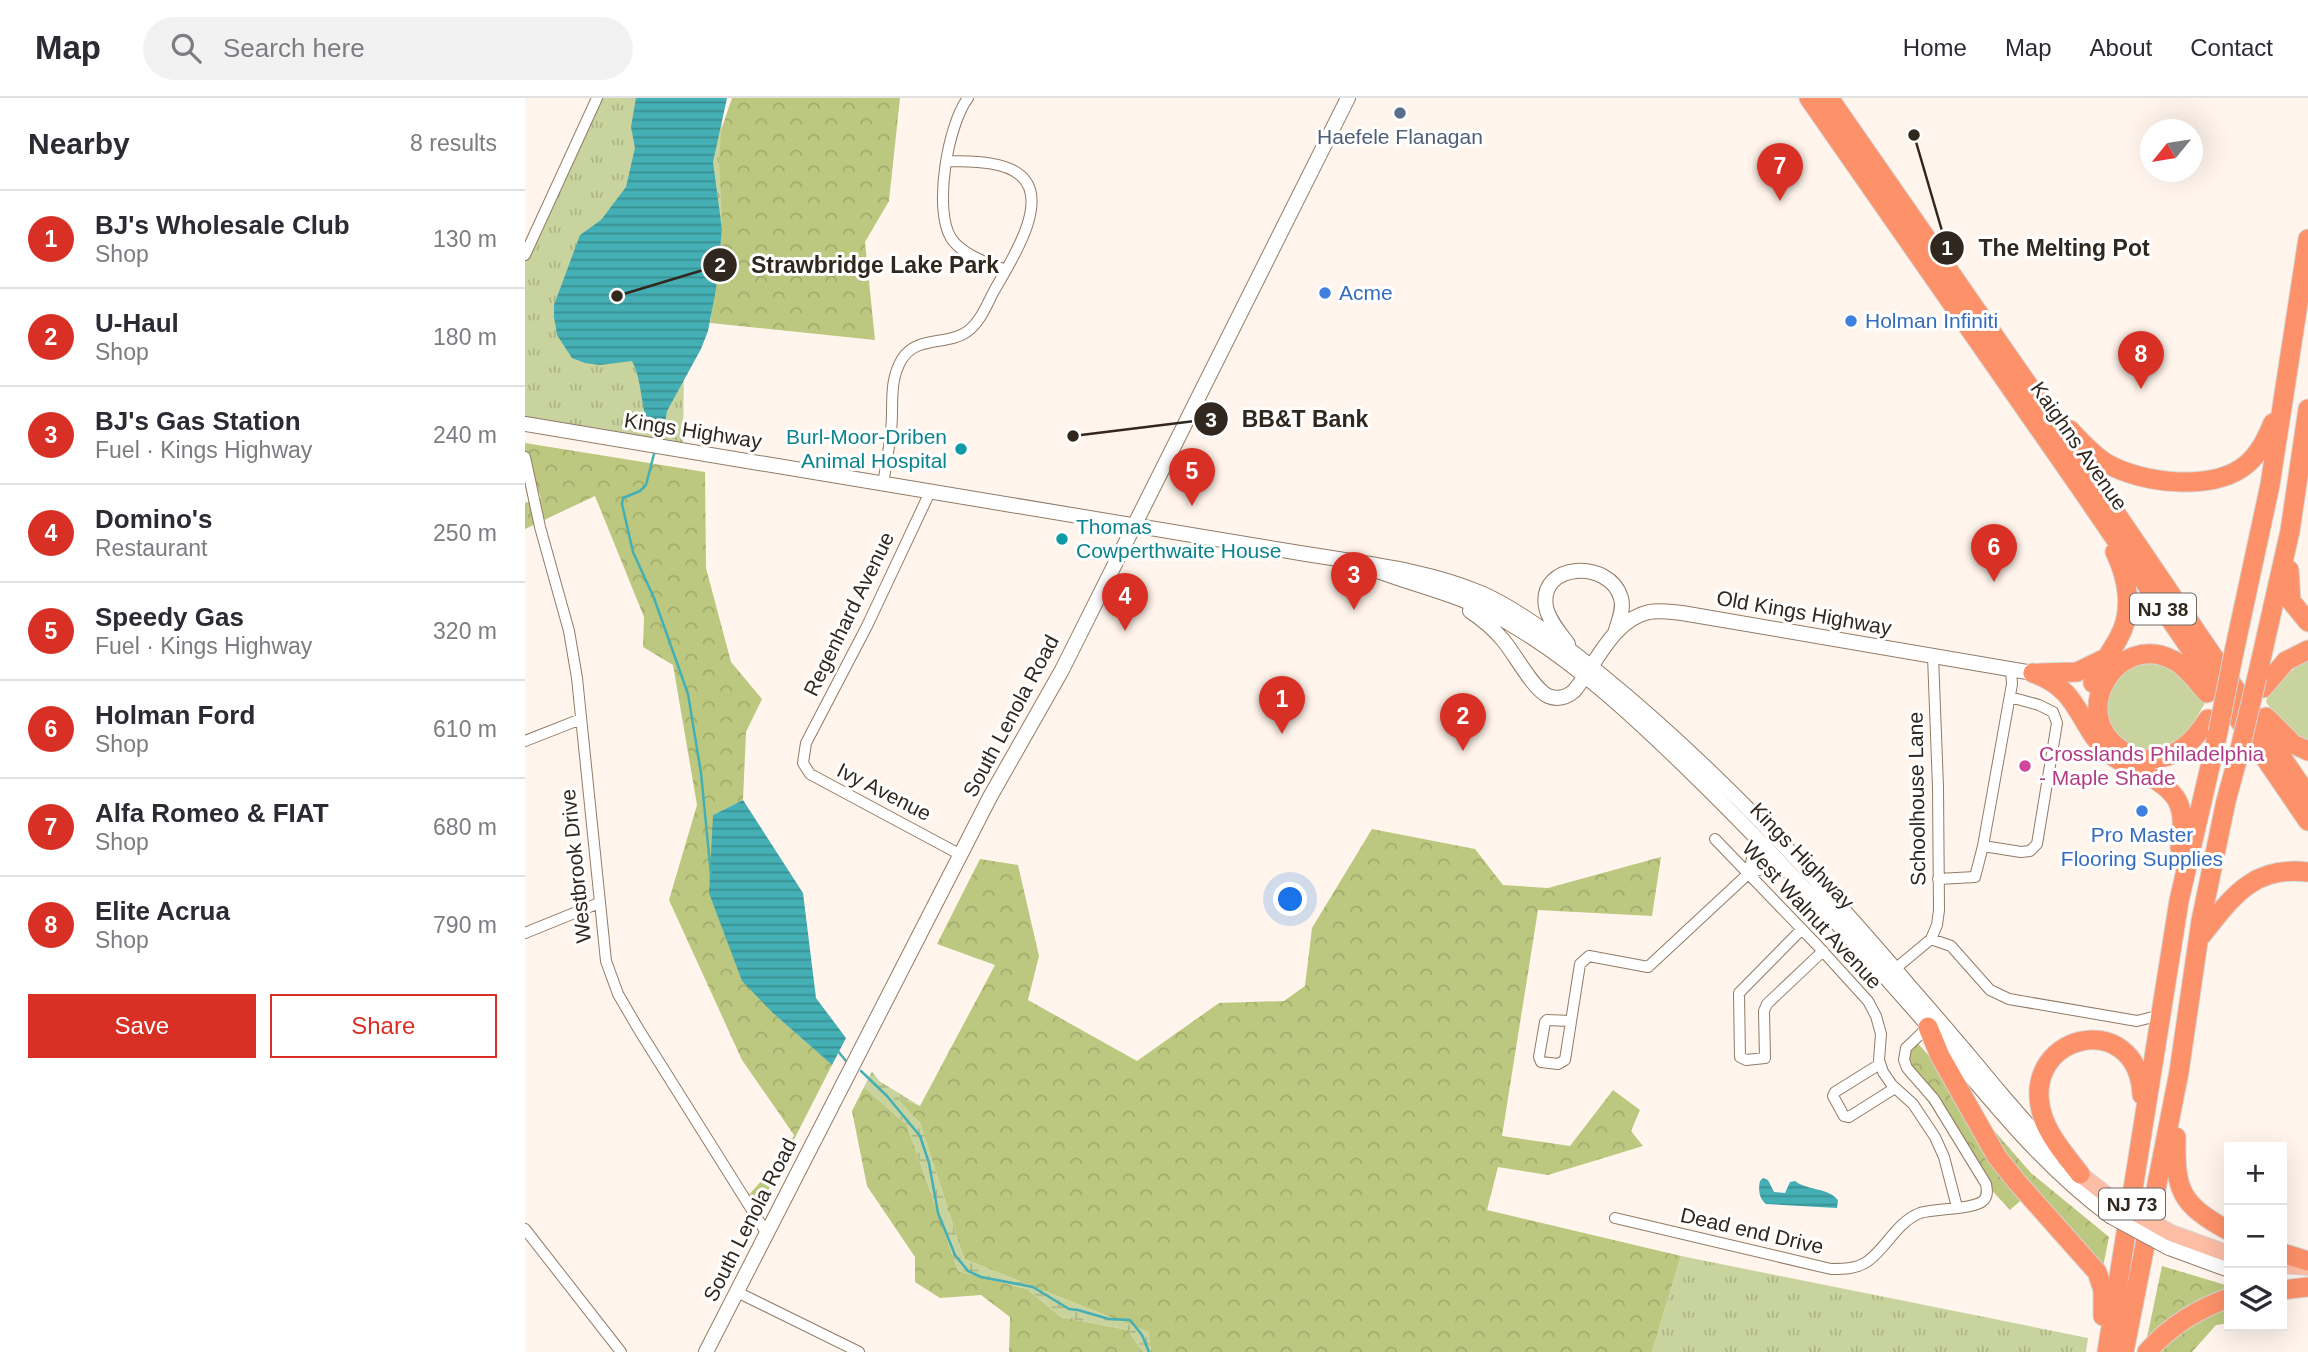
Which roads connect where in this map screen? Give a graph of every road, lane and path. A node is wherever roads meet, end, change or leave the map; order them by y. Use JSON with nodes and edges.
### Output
{"nodes":[{"id":1,"x":597,"y":98,"type":"edge"},
{"id":2,"x":968,"y":98,"type":"edge"},
{"id":3,"x":1348,"y":98,"type":"edge"},
{"id":4,"x":1809,"y":98,"type":"edge"},
{"id":5,"x":1829,"y":98,"type":"edge"},
{"id":6,"x":948,"y":161,"type":"junction"},
{"id":7,"x":2308,"y":239,"type":"edge"},
{"id":8,"x":525,"y":256,"type":"edge"},
{"id":9,"x":1006,"y":270,"type":"junction"},
{"id":10,"x":2285,"y":397,"type":"junction"},
{"id":11,"x":2308,"y":409,"type":"edge"},
{"id":12,"x":2049,"y":415,"type":"junction"},
{"id":13,"x":525,"y":424,"type":"edge"},
{"id":14,"x":525,"y":457,"type":"edge"},
{"id":15,"x":883,"y":484,"type":"junction"},
{"id":16,"x":930,"y":492,"type":"junction"},
{"id":17,"x":2090,"y":501,"type":"junction"},
{"id":18,"x":1133,"y":526,"type":"junction"},
{"id":19,"x":2290,"y":531,"type":"junction"},
{"id":20,"x":1352,"y":562,"type":"junction"},
{"id":21,"x":1450,"y":594,"type":"junction"},
{"id":22,"x":2308,"y":622,"type":"edge"},
{"id":23,"x":1615,"y":635,"type":"junction"},
{"id":24,"x":2308,"y":650,"type":"edge"},
{"id":25,"x":1575,"y":654,"type":"junction"},
{"id":26,"x":1933,"y":656,"type":"junction"},
{"id":27,"x":2106,"y":658,"type":"junction"},
{"id":28,"x":2011,"y":669,"type":"junction"},
{"id":29,"x":1588,"y":673,"type":"junction"},
{"id":30,"x":2033,"y":673,"type":"junction"},
{"id":31,"x":2260,"y":682,"type":"junction"},
{"id":32,"x":2233,"y":691,"type":"junction"},
{"id":33,"x":2010,"y":697,"type":"junction"},
{"id":34,"x":2242,"y":716,"type":"junction"},
{"id":35,"x":581,"y":719,"type":"junction"},
{"id":36,"x":2213,"y":725,"type":"junction"},
{"id":37,"x":2093,"y":733,"type":"junction"},
{"id":38,"x":525,"y":741,"type":"edge"},
{"id":39,"x":2308,"y":751,"type":"edge"},
{"id":40,"x":804,"y":754,"type":"joint"},
{"id":41,"x":2308,"y":796,"type":"edge"},
{"id":42,"x":2308,"y":821,"type":"edge"},
{"id":43,"x":1753,"y":834,"type":"junction"},
{"id":44,"x":1715,"y":839,"type":"dead end"},
{"id":45,"x":1983,"y":846,"type":"junction"},
{"id":46,"x":961,"y":855,"type":"junction"},
{"id":47,"x":1783,"y":866,"type":"junction"},
{"id":48,"x":2308,"y":872,"type":"edge"},
{"id":49,"x":1748,"y":874,"type":"junction"},
{"id":50,"x":1938,"y":879,"type":"junction"},
{"id":51,"x":2179,"y":901,"type":"junction"},
{"id":52,"x":599,"y":903,"type":"junction"},
{"id":53,"x":1802,"y":929,"type":"junction"},
{"id":54,"x":525,"y":933,"type":"edge"},
{"id":55,"x":1931,"y":939,"type":"junction"},
{"id":56,"x":2198,"y":940,"type":"junction"},
{"id":57,"x":1823,"y":951,"type":"junction"},
{"id":58,"x":1895,"y":969,"type":"junction"},
{"id":59,"x":2161,"y":1014,"type":"junction"},
{"id":60,"x":1571,"y":1021,"type":"junction"},
{"id":61,"x":2137,"y":1021,"type":"junction"},
{"id":62,"x":1929,"y":1027,"type":"junction"},
{"id":63,"x":2158,"y":1035,"type":"junction"},
{"id":64,"x":1880,"y":1065,"type":"junction"},
{"id":65,"x":2179,"y":1072,"type":"junction"},
{"id":66,"x":1895,"y":1088,"type":"junction"},
{"id":67,"x":2143,"y":1139,"type":"junction"},
{"id":68,"x":2080,"y":1174,"type":"junction"},
{"id":69,"x":1957,"y":1207,"type":"junction"},
{"id":70,"x":2112,"y":1208,"type":"junction"},
{"id":71,"x":1615,"y":1218,"type":"dead end"},
{"id":72,"x":2224,"y":1227,"type":"edge"},
{"id":73,"x":525,"y":1230,"type":"edge"},
{"id":74,"x":767,"y":1234,"type":"junction"},
{"id":75,"x":2170,"y":1240,"type":"junction"},
{"id":76,"x":529,"y":1243,"type":"edge"},
{"id":77,"x":2224,"y":1253,"type":"edge"},
{"id":78,"x":2287,"y":1255,"type":"edge"},
{"id":79,"x":2308,"y":1261,"type":"edge"},
{"id":80,"x":2287,"y":1265,"type":"edge"},
{"id":81,"x":2308,"y":1267,"type":"edge"},
{"id":82,"x":2225,"y":1268,"type":"edge"},
{"id":83,"x":2287,"y":1281,"type":"edge"},
{"id":84,"x":2308,"y":1285,"type":"edge"},
{"id":85,"x":2287,"y":1289,"type":"edge"},
{"id":86,"x":737,"y":1292,"type":"junction"},
{"id":87,"x":2224,"y":1300,"type":"edge"},
{"id":88,"x":621,"y":1352,"type":"edge"},
{"id":89,"x":706,"y":1352,"type":"edge"},
{"id":90,"x":859,"y":1352,"type":"edge"},
{"id":91,"x":2099,"y":1352,"type":"edge"},
{"id":92,"x":2107,"y":1352,"type":"edge"},
{"id":93,"x":2124,"y":1352,"type":"edge"},
{"id":94,"x":2147,"y":1352,"type":"edge"}],
"edges":[{"from":1,"to":8,"type":"street"},
{"from":2,"to":6,"type":"street"},
{"from":3,"to":18,"type":"main road","name":"South Lenola Road"},
{"from":4,"to":17,"type":"highway","name":"Kaighns Avenue","number":"NJ 38"},
{"from":5,"to":12,"type":"highway","name":"Kaighns Avenue","number":"NJ 38"},
{"from":6,"to":9,"type":"street"},
{"from":6,"to":9,"type":"street"},
{"from":7,"to":10,"type":"highway"},
{"from":9,"to":15,"type":"street"},
{"from":10,"to":12,"type":"highway"},
{"from":10,"to":32,"type":"highway","bridge":true},
{"from":11,"to":19,"type":"highway"},
{"from":12,"to":32,"type":"highway","name":"Kaighns Avenue","number":"NJ 38"},
{"from":13,"to":15,"type":"main road","name":"Kings Highway"},
{"from":14,"to":35,"type":"street","name":"Westbrook Drive"},
{"from":15,"to":16,"type":"main road","name":"Kings Highway"},
{"from":16,"to":18,"type":"main road","name":"Kings Highway"},
{"from":16,"to":40,"type":"street","name":"Regenhard Avenue"},
{"from":17,"to":27,"type":"highway"},
{"from":17,"to":34,"type":"highway","name":"Kaighns Avenue","number":"NJ 38"},
{"from":18,"to":20,"type":"main road","name":"Kings Highway"},
{"from":18,"to":46,"type":"main road","name":"South Lenola Road"},
{"from":19,"to":22,"type":"highway"},
{"from":19,"to":31,"type":"highway"},
{"from":20,"to":21,"type":"main road","name":"Kings Highway"},
{"from":20,"to":25,"type":"main road","name":"Kings Highway"},
{"from":21,"to":29,"type":"main road","name":"Kings Highway"},
{"from":21,"to":29,"type":"main road","name":"Old Kings Highway"},
{"from":23,"to":25,"type":"main road"},
{"from":23,"to":26,"type":"main road","name":"Old Kings Highway"},
{"from":23,"to":29,"type":"main road","name":"Old Kings Highway"},
{"from":24,"to":31,"type":"highway"},
{"from":25,"to":29,"type":"main road","name":"Kings Highway"},
{"from":26,"to":28,"type":"main road","name":"Old Kings Highway"},
{"from":26,"to":50,"type":"street","name":"Schoolhouse Lane"},
{"from":27,"to":30,"type":"highway"},
{"from":27,"to":37,"type":"highway"},
{"from":28,"to":30,"type":"main road","name":"Old Kings Highway"},
{"from":28,"to":33,"type":"street"},
{"from":29,"to":43,"type":"main road","name":"Kings Highway"},
{"from":29,"to":58,"type":"main road","name":"Kings Highway"},
{"from":30,"to":37,"type":"highway"},
{"from":31,"to":34,"type":"highway","bridge":true},
{"from":32,"to":36,"type":"highway"},
{"from":32,"to":39,"type":"highway"},
{"from":32,"to":41,"type":"highway","name":"Kaighns Avenue","number":"NJ 38"},
{"from":33,"to":45,"type":"street"},
{"from":33,"to":45,"type":"street"},
{"from":34,"to":36,"type":"highway"},
{"from":34,"to":42,"type":"highway","name":"Kaighns Avenue","number":"NJ 38"},
{"from":34,"to":56,"type":"highway","number":"NJ 73","bridge":true},
{"from":35,"to":38,"type":"street"},
{"from":35,"to":52,"type":"street","name":"Westbrook Drive"},
{"from":36,"to":51,"type":"highway","number":"NJ 73"},
{"from":37,"to":51,"type":"highway"},
{"from":40,"to":46,"type":"street","name":"Ivy Avenue"},
{"from":43,"to":47,"type":"main road","name":"Kings Highway"},
{"from":43,"to":49,"type":"street"},
{"from":44,"to":49,"type":"street","name":"West Walnut Avenue"},
{"from":45,"to":50,"type":"street"},
{"from":46,"to":74,"type":"main road","name":"South Lenola Road"},
{"from":47,"to":49,"type":"street"},
{"from":47,"to":62,"type":"main road","name":"Kings Highway"},
{"from":48,"to":56,"type":"highway"},
{"from":49,"to":53,"type":"street","name":"West Walnut Avenue"},
{"from":49,"to":60,"type":"street"},
{"from":50,"to":55,"type":"street","name":"Schoolhouse Lane"},
{"from":51,"to":59,"type":"highway","number":"NJ 73"},
{"from":52,"to":54,"type":"street"},
{"from":52,"to":74,"type":"street","name":"Westbrook Drive"},
{"from":53,"to":57,"type":"street","name":"West Walnut Avenue"},
{"from":53,"to":57,"type":"street"},
{"from":55,"to":58,"type":"street"},
{"from":55,"to":61,"type":"street"},
{"from":56,"to":65,"type":"highway","number":"NJ 73"},
{"from":57,"to":64,"type":"street","name":"West Walnut Avenue"},
{"from":58,"to":68,"type":"main road","name":"Kings Highway"},
{"from":59,"to":61,"type":"street"},
{"from":59,"to":63,"type":"highway","number":"NJ 73"},
{"from":60,"to":60,"type":"street"},
{"from":61,"to":63,"type":"street"},
{"from":62,"to":69,"type":"street","name":"Dead end Drive"},
{"from":62,"to":70,"type":"main road","name":"Kings Highway"},
{"from":62,"to":91,"type":"highway"},
{"from":63,"to":67,"type":"highway","number":"NJ 73"},
{"from":64,"to":66,"type":"street"},
{"from":64,"to":66,"type":"street"},
{"from":65,"to":72,"type":"highway"},
{"from":65,"to":93,"type":"highway","number":"NJ 73"},
{"from":66,"to":69,"type":"street"},
{"from":67,"to":68,"type":"highway"},
{"from":67,"to":92,"type":"highway","number":"NJ 73"},
{"from":68,"to":70,"type":"main road","name":"Kings Highway"},
{"from":69,"to":71,"type":"street","name":"Dead end Drive"},
{"from":70,"to":75,"type":"main road","name":"Kings Highway","bridge":true},
{"from":73,"to":76,"type":"street"},
{"from":74,"to":86,"type":"main road","name":"South Lenola Road"},
{"from":75,"to":77,"type":"main road","name":"Kings Highway"},
{"from":75,"to":82,"type":"main road"},
{"from":76,"to":88,"type":"street"},
{"from":78,"to":79,"type":"highway"},
{"from":80,"to":81,"type":"main road"},
{"from":83,"to":84,"type":"main road"},
{"from":84,"to":85,"type":"highway"},
{"from":86,"to":89,"type":"main road","name":"South Lenola Road"},
{"from":86,"to":90,"type":"street"},
{"from":87,"to":94,"type":"highway"}]}
